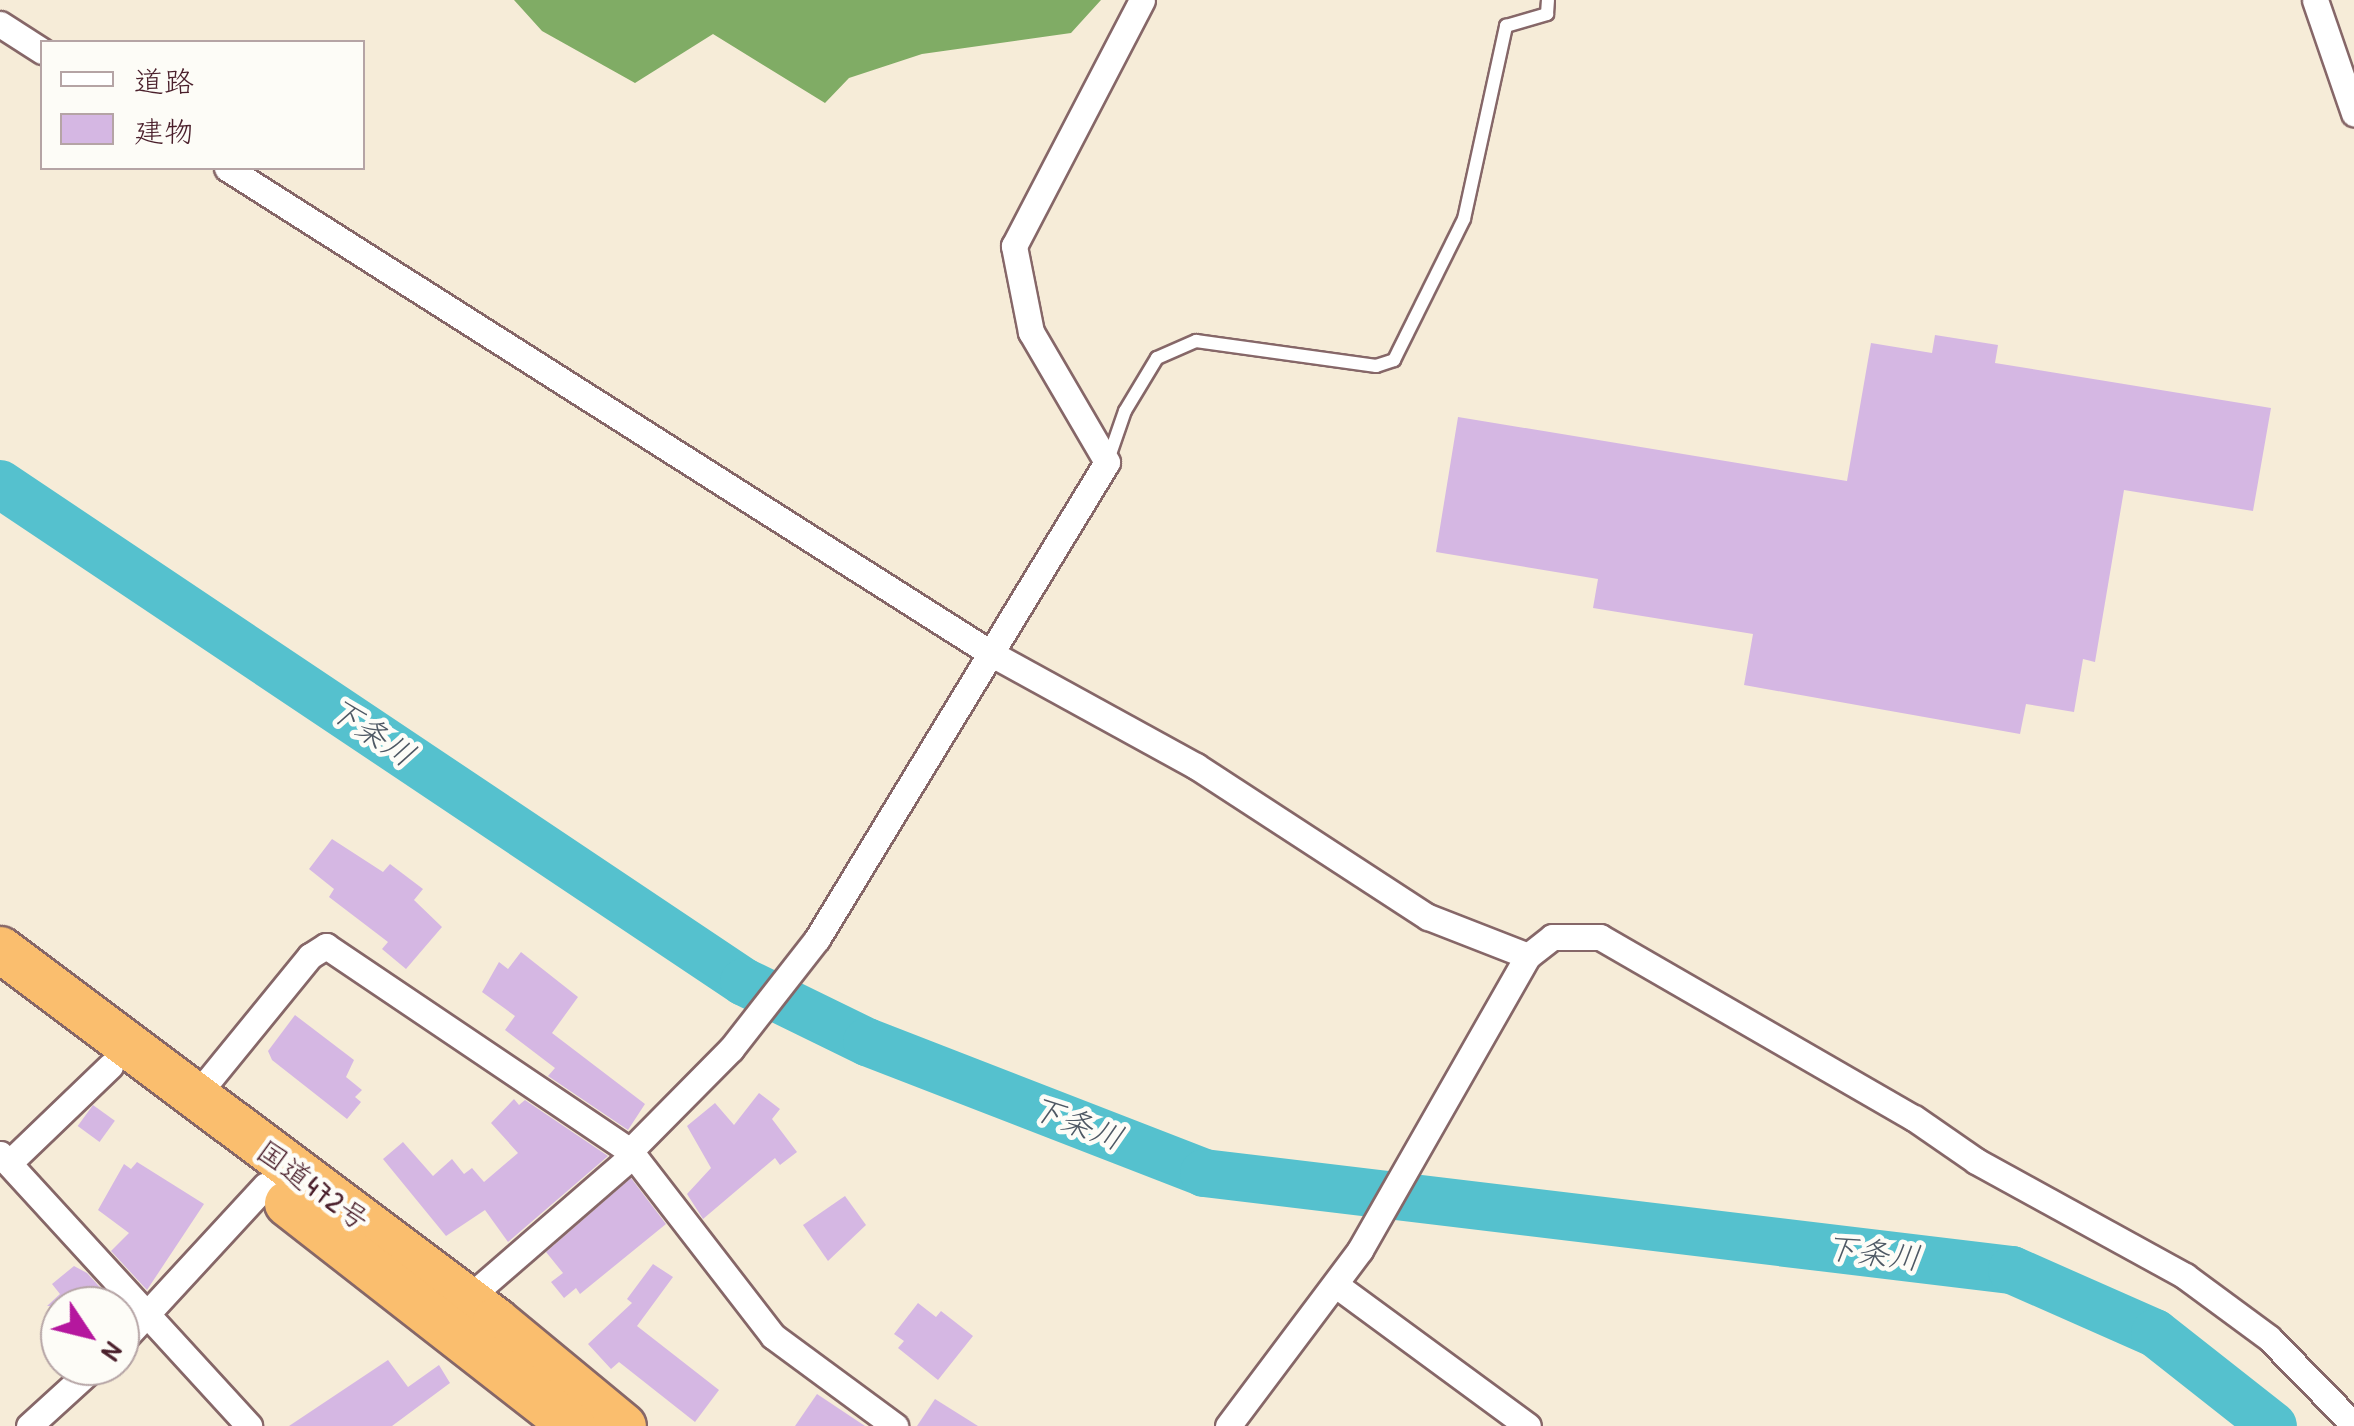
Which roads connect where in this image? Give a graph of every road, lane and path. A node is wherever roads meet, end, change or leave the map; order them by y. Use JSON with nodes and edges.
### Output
{"nodes":[{"id":1,"x":1142,"y":0,"type":"edge"},
{"id":2,"x":1548,"y":0,"type":"edge"},
{"id":3,"x":2315,"y":0,"type":"edge"},
{"id":4,"x":0,"y":24,"type":"edge"},
{"id":5,"x":40,"y":49,"type":"edge"},
{"id":6,"x":2354,"y":113,"type":"edge"},
{"id":7,"x":230,"y":170,"type":"edge"},
{"id":8,"x":1108,"y":462,"type":"junction"},
{"id":9,"x":992,"y":654,"type":"junction"},
{"id":10,"x":0,"y":949,"type":"edge"},
{"id":11,"x":1528,"y":956,"type":"junction"},
{"id":12,"x":0,"y":982,"type":"edge"},
{"id":13,"x":110,"y":1066,"type":"junction"},
{"id":14,"x":194,"y":1098,"type":"junction"},
{"id":15,"x":632,"y":1153,"type":"junction"},
{"id":16,"x":4,"y":1161,"type":"edge"},
{"id":17,"x":265,"y":1186,"type":"junction"},
{"id":18,"x":1336,"y":1285,"type":"junction"},
{"id":19,"x":466,"y":1299,"type":"junction"},
{"id":20,"x":149,"y":1316,"type":"junction"},
{"id":21,"x":140,"y":1324,"type":"edge"},
{"id":22,"x":73,"y":1386,"type":"edge"},
{"id":23,"x":2354,"y":1425,"type":"edge"},
{"id":24,"x":30,"y":1426,"type":"edge"},
{"id":25,"x":249,"y":1426,"type":"edge"},
{"id":26,"x":572,"y":1426,"type":"edge"},
{"id":27,"x":623,"y":1426,"type":"edge"},
{"id":28,"x":895,"y":1426,"type":"edge"},
{"id":29,"x":1228,"y":1426,"type":"edge"},
{"id":30,"x":1528,"y":1426,"type":"edge"}],
"edges":[{"from":1,"to":8,"type":"street"},
{"from":2,"to":8,"type":"lane"},
{"from":3,"to":6,"type":"street"},
{"from":4,"to":5,"type":"street"},
{"from":7,"to":9,"type":"street"},
{"from":8,"to":9,"type":"street"},
{"from":9,"to":11,"type":"street"},
{"from":9,"to":15,"type":"street"},
{"from":10,"to":14,"type":"highway","name":"国道472号"},
{"from":11,"to":18,"type":"street"},
{"from":11,"to":23,"type":"street"},
{"from":12,"to":13,"type":"highway","name":"国道472号"},
{"from":13,"to":16,"type":"street"},
{"from":13,"to":17,"type":"highway","name":"国道472号"},
{"from":14,"to":15,"type":"street"},
{"from":14,"to":19,"type":"highway","name":"国道472号"},
{"from":15,"to":19,"type":"street"},
{"from":15,"to":28,"type":"street"},
{"from":16,"to":20,"type":"street"},
{"from":17,"to":20,"type":"street"},
{"from":17,"to":26,"type":"highway","name":"国道472号"},
{"from":18,"to":29,"type":"street"},
{"from":18,"to":30,"type":"street"},
{"from":19,"to":27,"type":"highway","name":"国道472号"},
{"from":20,"to":21,"type":"street"},
{"from":20,"to":25,"type":"street"},
{"from":22,"to":24,"type":"street"}]}
